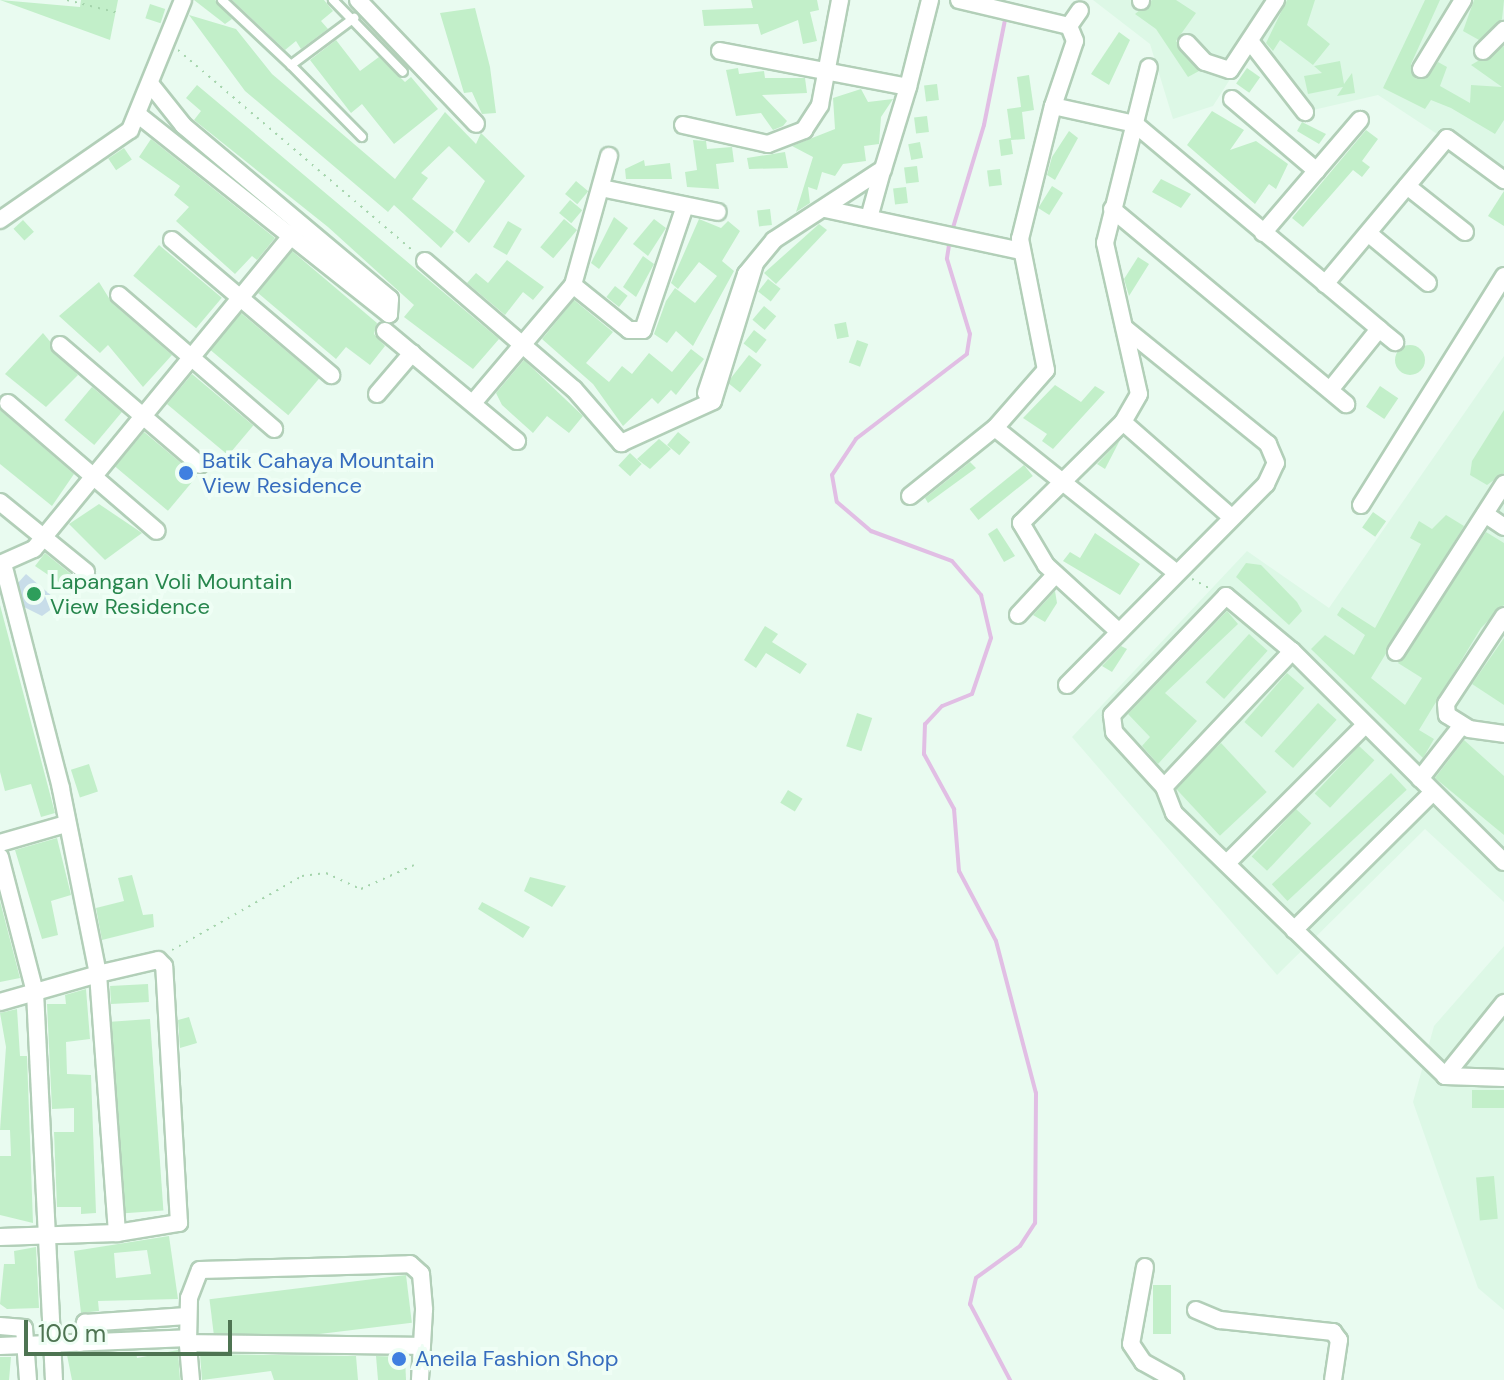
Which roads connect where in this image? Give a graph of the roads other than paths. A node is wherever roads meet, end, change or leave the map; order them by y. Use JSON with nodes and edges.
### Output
{"nodes":[{"id":1,"x":183,"y":0,"type":"edge"},
{"id":2,"x":222,"y":0,"type":"edge"},
{"id":3,"x":333,"y":0,"type":"edge"},
{"id":4,"x":358,"y":0,"type":"edge"},
{"id":5,"x":839,"y":0,"type":"edge"},
{"id":6,"x":930,"y":0,"type":"edge"},
{"id":7,"x":1276,"y":0,"type":"edge"},
{"id":8,"x":1463,"y":0,"type":"edge"},
{"id":9,"x":965,"y":2,"type":"edge"},
{"id":10,"x":1080,"y":10,"type":"dead end"},
{"id":11,"x":354,"y":18,"type":"junction"},
{"id":12,"x":1069,"y":26,"type":"junction"},
{"id":13,"x":1504,"y":30,"type":"edge"},
{"id":14,"x":1187,"y":43,"type":"dead end"},
{"id":15,"x":1253,"y":45,"type":"junction"},
{"id":16,"x":720,"y":51,"type":"dead end"},
{"id":17,"x":1483,"y":51,"type":"dead end"},
{"id":18,"x":291,"y":65,"type":"junction"},
{"id":19,"x":1149,"y":67,"type":"dead end"},
{"id":20,"x":1421,"y":69,"type":"dead end"},
{"id":21,"x":403,"y":72,"type":"dead end"},
{"id":22,"x":827,"y":73,"type":"junction"},
{"id":23,"x":152,"y":86,"type":"junction"},
{"id":24,"x":908,"y":87,"type":"junction"},
{"id":25,"x":1232,"y":99,"type":"dead end"},
{"id":26,"x":1053,"y":106,"type":"junction"},
{"id":27,"x":1305,"y":112,"type":"dead end"},
{"id":28,"x":141,"y":117,"type":"junction"},
{"id":29,"x":1360,"y":120,"type":"dead end"},
{"id":30,"x":476,"y":124,"type":"dead end"},
{"id":31,"x":1135,"y":124,"type":"junction"},
{"id":32,"x":683,"y":125,"type":"dead end"},
{"id":33,"x":362,"y":137,"type":"dead end"},
{"id":34,"x":609,"y":156,"type":"dead end"},
{"id":35,"x":883,"y":169,"type":"junction"},
{"id":36,"x":1317,"y":171,"type":"junction"},
{"id":37,"x":1504,"y":180,"type":"edge"},
{"id":38,"x":1407,"y":186,"type":"junction"},
{"id":39,"x":601,"y":188,"type":"junction"},
{"id":40,"x":685,"y":206,"type":"junction"},
{"id":41,"x":825,"y":209,"type":"junction"},
{"id":42,"x":1112,"y":209,"type":"junction"},
{"id":43,"x":718,"y":212,"type":"dead end"},
{"id":44,"x":869,"y":218,"type":"junction"},
{"id":45,"x":0,"y":220,"type":"edge"},
{"id":46,"x":300,"y":225,"type":"junction"},
{"id":47,"x":1465,"y":232,"type":"dead end"},
{"id":48,"x":1263,"y":233,"type":"junction"},
{"id":49,"x":1368,"y":233,"type":"junction"},
{"id":50,"x":172,"y":240,"type":"dead end"},
{"id":51,"x":288,"y":240,"type":"junction"},
{"id":52,"x":1021,"y":251,"type":"junction"},
{"id":53,"x":425,"y":261,"type":"road end"},
{"id":54,"x":1504,"y":276,"type":"edge"},
{"id":55,"x":1428,"y":283,"type":"dead end"},
{"id":56,"x":1325,"y":284,"type":"junction"},
{"id":57,"x":573,"y":285,"type":"junction"},
{"id":58,"x":119,"y":295,"type":"dead end"},
{"id":59,"x":241,"y":298,"type":"junction"},
{"id":60,"x":1125,"y":328,"type":"junction"},
{"id":61,"x":1379,"y":329,"type":"junction"},
{"id":62,"x":385,"y":331,"type":"dead end"},
{"id":63,"x":1395,"y":342,"type":"dead end"},
{"id":64,"x":60,"y":345,"type":"dead end"},
{"id":65,"x":522,"y":346,"type":"junction"},
{"id":66,"x":412,"y":353,"type":"junction"},
{"id":67,"x":190,"y":360,"type":"junction"},
{"id":68,"x":331,"y":375,"type":"dead end"},
{"id":69,"x":1330,"y":390,"type":"junction"},
{"id":70,"x":377,"y":394,"type":"dead end"},
{"id":71,"x":8,"y":403,"type":"dead end"},
{"id":72,"x":473,"y":403,"type":"junction"},
{"id":73,"x":1346,"y":404,"type":"dead end"},
{"id":74,"x":143,"y":419,"type":"junction"},
{"id":75,"x":1123,"y":422,"type":"junction"},
{"id":76,"x":995,"y":428,"type":"junction"},
{"id":77,"x":274,"y":429,"type":"dead end"},
{"id":78,"x":517,"y":441,"type":"dead end"},
{"id":79,"x":200,"y":465,"type":"dead end"},
{"id":80,"x":93,"y":478,"type":"junction"},
{"id":81,"x":1067,"y":483,"type":"junction"},
{"id":82,"x":1504,"y":484,"type":"edge"},
{"id":83,"x":910,"y":496,"type":"dead end"},
{"id":84,"x":0,"y":502,"type":"edge"},
{"id":85,"x":1361,"y":505,"type":"dead end"},
{"id":86,"x":1485,"y":514,"type":"junction"},
{"id":87,"x":1231,"y":517,"type":"junction"},
{"id":88,"x":1504,"y":527,"type":"edge"},
{"id":89,"x":157,"y":531,"type":"dead end"},
{"id":90,"x":44,"y":538,"type":"junction"},
{"id":91,"x":1,"y":564,"type":"edge"},
{"id":92,"x":1173,"y":570,"type":"junction"},
{"id":93,"x":86,"y":572,"type":"dead end"},
{"id":94,"x":1055,"y":575,"type":"junction"},
{"id":95,"x":1018,"y":615,"type":"dead end"},
{"id":96,"x":1504,"y":616,"type":"edge"},
{"id":97,"x":1118,"y":631,"type":"junction"},
{"id":98,"x":1292,"y":651,"type":"junction"},
{"id":99,"x":1396,"y":652,"type":"dead end"},
{"id":100,"x":1067,"y":685,"type":"dead end"},
{"id":101,"x":1365,"y":725,"type":"junction"},
{"id":102,"x":1462,"y":725,"type":"junction"},
{"id":103,"x":1504,"y":734,"type":"edge"},
{"id":104,"x":1420,"y":779,"type":"junction"},
{"id":105,"x":1164,"y":787,"type":"junction"},
{"id":106,"x":1433,"y":792,"type":"junction"},
{"id":107,"x":66,"y":824,"type":"junction"},
{"id":108,"x":0,"y":843,"type":"edge"},
{"id":109,"x":0,"y":857,"type":"edge"},
{"id":110,"x":1504,"y":862,"type":"edge"},
{"id":111,"x":1227,"y":863,"type":"junction"},
{"id":112,"x":1294,"y":930,"type":"junction"},
{"id":113,"x":98,"y":974,"type":"junction"},
{"id":114,"x":35,"y":992,"type":"junction"},
{"id":115,"x":0,"y":1002,"type":"edge"},
{"id":116,"x":1504,"y":1003,"type":"edge"},
{"id":117,"x":1445,"y":1076,"type":"junction"},
{"id":118,"x":1504,"y":1078,"type":"edge"},
{"id":119,"x":117,"y":1233,"type":"junction"},
{"id":120,"x":0,"y":1237,"type":"edge"},
{"id":121,"x":49,"y":1237,"type":"junction"},
{"id":122,"x":1145,"y":1267,"type":"dead end"},
{"id":123,"x":1196,"y":1310,"type":"dead end"},
{"id":124,"x":187,"y":1316,"type":"junction"},
{"id":125,"x":0,"y":1326,"type":"edge"},
{"id":126,"x":188,"y":1340,"type":"junction"},
{"id":127,"x":80,"y":1343,"type":"junction"},
{"id":128,"x":53,"y":1344,"type":"junction"},
{"id":129,"x":24,"y":1345,"type":"junction"},
{"id":130,"x":0,"y":1346,"type":"edge"},
{"id":131,"x":422,"y":1346,"type":"junction"},
{"id":132,"x":28,"y":1380,"type":"edge"},
{"id":133,"x":54,"y":1380,"type":"edge"},
{"id":134,"x":191,"y":1380,"type":"edge"},
{"id":135,"x":420,"y":1380,"type":"edge"},
{"id":136,"x":1175,"y":1380,"type":"edge"},
{"id":137,"x":1333,"y":1380,"type":"edge"}],
"edges":[{"from":1,"to":23,"type":"street"},
{"from":2,"to":18,"type":"lane"},
{"from":3,"to":11,"type":"lane"},
{"from":4,"to":30,"type":"street"},
{"from":5,"to":22,"type":"street"},
{"from":6,"to":24,"type":"street"},
{"from":7,"to":15,"type":"street"},
{"from":8,"to":20,"type":"street"},
{"from":9,"to":12,"type":"street"},
{"from":10,"to":12,"type":"street"},
{"from":11,"to":18,"type":"lane"},
{"from":11,"to":21,"type":"lane"},
{"from":12,"to":26,"type":"street"},
{"from":13,"to":17,"type":"street"},
{"from":14,"to":15,"type":"street"},
{"from":15,"to":27,"type":"street"},
{"from":16,"to":22,"type":"street"},
{"from":18,"to":33,"type":"lane"},
{"from":19,"to":31,"type":"street"},
{"from":22,"to":24,"type":"street"},
{"from":22,"to":32,"type":"street"},
{"from":23,"to":28,"type":"street"},
{"from":23,"to":46,"type":"street"},
{"from":24,"to":35,"type":"street"},
{"from":25,"to":36,"type":"street"},
{"from":26,"to":31,"type":"street"},
{"from":26,"to":52,"type":"street"},
{"from":28,"to":45,"type":"street"},
{"from":28,"to":51,"type":"street"},
{"from":29,"to":36,"type":"street"},
{"from":31,"to":42,"type":"street"},
{"from":31,"to":48,"type":"street"},
{"from":34,"to":39,"type":"street"},
{"from":35,"to":41,"type":"street"},
{"from":35,"to":44,"type":"street"},
{"from":36,"to":48,"type":"street"},
{"from":37,"to":38,"type":"street"},
{"from":38,"to":47,"type":"street"},
{"from":38,"to":49,"type":"street"},
{"from":39,"to":40,"type":"street"},
{"from":39,"to":57,"type":"street"},
{"from":40,"to":43,"type":"street"},
{"from":40,"to":57,"type":"street"},
{"from":41,"to":44,"type":"street"},
{"from":41,"to":65,"type":"street"},
{"from":42,"to":60,"type":"street"},
{"from":42,"to":69,"type":"street"},
{"from":44,"to":52,"type":"street"},
{"from":46,"to":51,"type":"street"},
{"from":46,"to":51,"type":"street"},
{"from":48,"to":56,"type":"street"},
{"from":49,"to":55,"type":"street"},
{"from":49,"to":56,"type":"street"},
{"from":50,"to":59,"type":"street"},
{"from":51,"to":59,"type":"street"},
{"from":52,"to":76,"type":"street"},
{"from":53,"to":65,"type":"street"},
{"from":54,"to":85,"type":"street"},
{"from":56,"to":61,"type":"street"},
{"from":57,"to":65,"type":"street"},
{"from":58,"to":67,"type":"street"},
{"from":59,"to":67,"type":"street"},
{"from":59,"to":68,"type":"street"},
{"from":60,"to":75,"type":"street"},
{"from":60,"to":87,"type":"street"},
{"from":61,"to":63,"type":"street"},
{"from":61,"to":69,"type":"street"},
{"from":62,"to":66,"type":"street"},
{"from":64,"to":74,"type":"street"},
{"from":65,"to":72,"type":"street"},
{"from":66,"to":70,"type":"street"},
{"from":66,"to":72,"type":"street"},
{"from":67,"to":74,"type":"street"},
{"from":67,"to":77,"type":"street"},
{"from":69,"to":73,"type":"street"},
{"from":71,"to":80,"type":"street"},
{"from":72,"to":78,"type":"street"},
{"from":74,"to":79,"type":"street"},
{"from":74,"to":80,"type":"street"},
{"from":75,"to":81,"type":"street"},
{"from":75,"to":87,"type":"street"},
{"from":76,"to":81,"type":"street"},
{"from":76,"to":83,"type":"street"},
{"from":80,"to":89,"type":"street"},
{"from":80,"to":90,"type":"street"},
{"from":81,"to":92,"type":"street"},
{"from":81,"to":94,"type":"street"},
{"from":82,"to":86,"type":"street"},
{"from":84,"to":90,"type":"street"},
{"from":86,"to":88,"type":"street"},
{"from":86,"to":99,"type":"street"},
{"from":87,"to":92,"type":"street"},
{"from":90,"to":91,"type":"street"},
{"from":90,"to":93,"type":"street"},
{"from":91,"to":107,"type":"street"},
{"from":92,"to":97,"type":"street"},
{"from":94,"to":95,"type":"street"},
{"from":94,"to":97,"type":"street"},
{"from":96,"to":102,"type":"street"},
{"from":97,"to":100,"type":"street"},
{"from":98,"to":101,"type":"street"},
{"from":98,"to":105,"type":"street"},
{"from":98,"to":105,"type":"street"},
{"from":101,"to":104,"type":"street"},
{"from":101,"to":111,"type":"street"},
{"from":102,"to":103,"type":"street"},
{"from":102,"to":104,"type":"street"},
{"from":104,"to":106,"type":"street"},
{"from":105,"to":111,"type":"street"},
{"from":106,"to":110,"type":"street"},
{"from":106,"to":112,"type":"street"},
{"from":107,"to":108,"type":"street"},
{"from":107,"to":113,"type":"street"},
{"from":109,"to":114,"type":"street"},
{"from":111,"to":112,"type":"street"},
{"from":112,"to":117,"type":"street"},
{"from":113,"to":114,"type":"street"},
{"from":113,"to":119,"type":"street"},
{"from":113,"to":119,"type":"street"},
{"from":114,"to":115,"type":"street"},
{"from":114,"to":121,"type":"street"},
{"from":116,"to":117,"type":"street"},
{"from":117,"to":118,"type":"street"},
{"from":119,"to":121,"type":"street"},
{"from":120,"to":121,"type":"street"},
{"from":121,"to":128,"type":"street"},
{"from":122,"to":136,"type":"street"},
{"from":123,"to":137,"type":"street"},
{"from":124,"to":126,"type":"street"},
{"from":124,"to":127,"type":"street"},
{"from":124,"to":131,"type":"street"},
{"from":125,"to":129,"type":"street"},
{"from":126,"to":127,"type":"street"},
{"from":126,"to":131,"type":"street"},
{"from":126,"to":134,"type":"street"},
{"from":127,"to":128,"type":"street"},
{"from":128,"to":129,"type":"street"},
{"from":128,"to":133,"type":"street"},
{"from":129,"to":130,"type":"street"},
{"from":129,"to":132,"type":"street"},
{"from":131,"to":135,"type":"street"}]}
